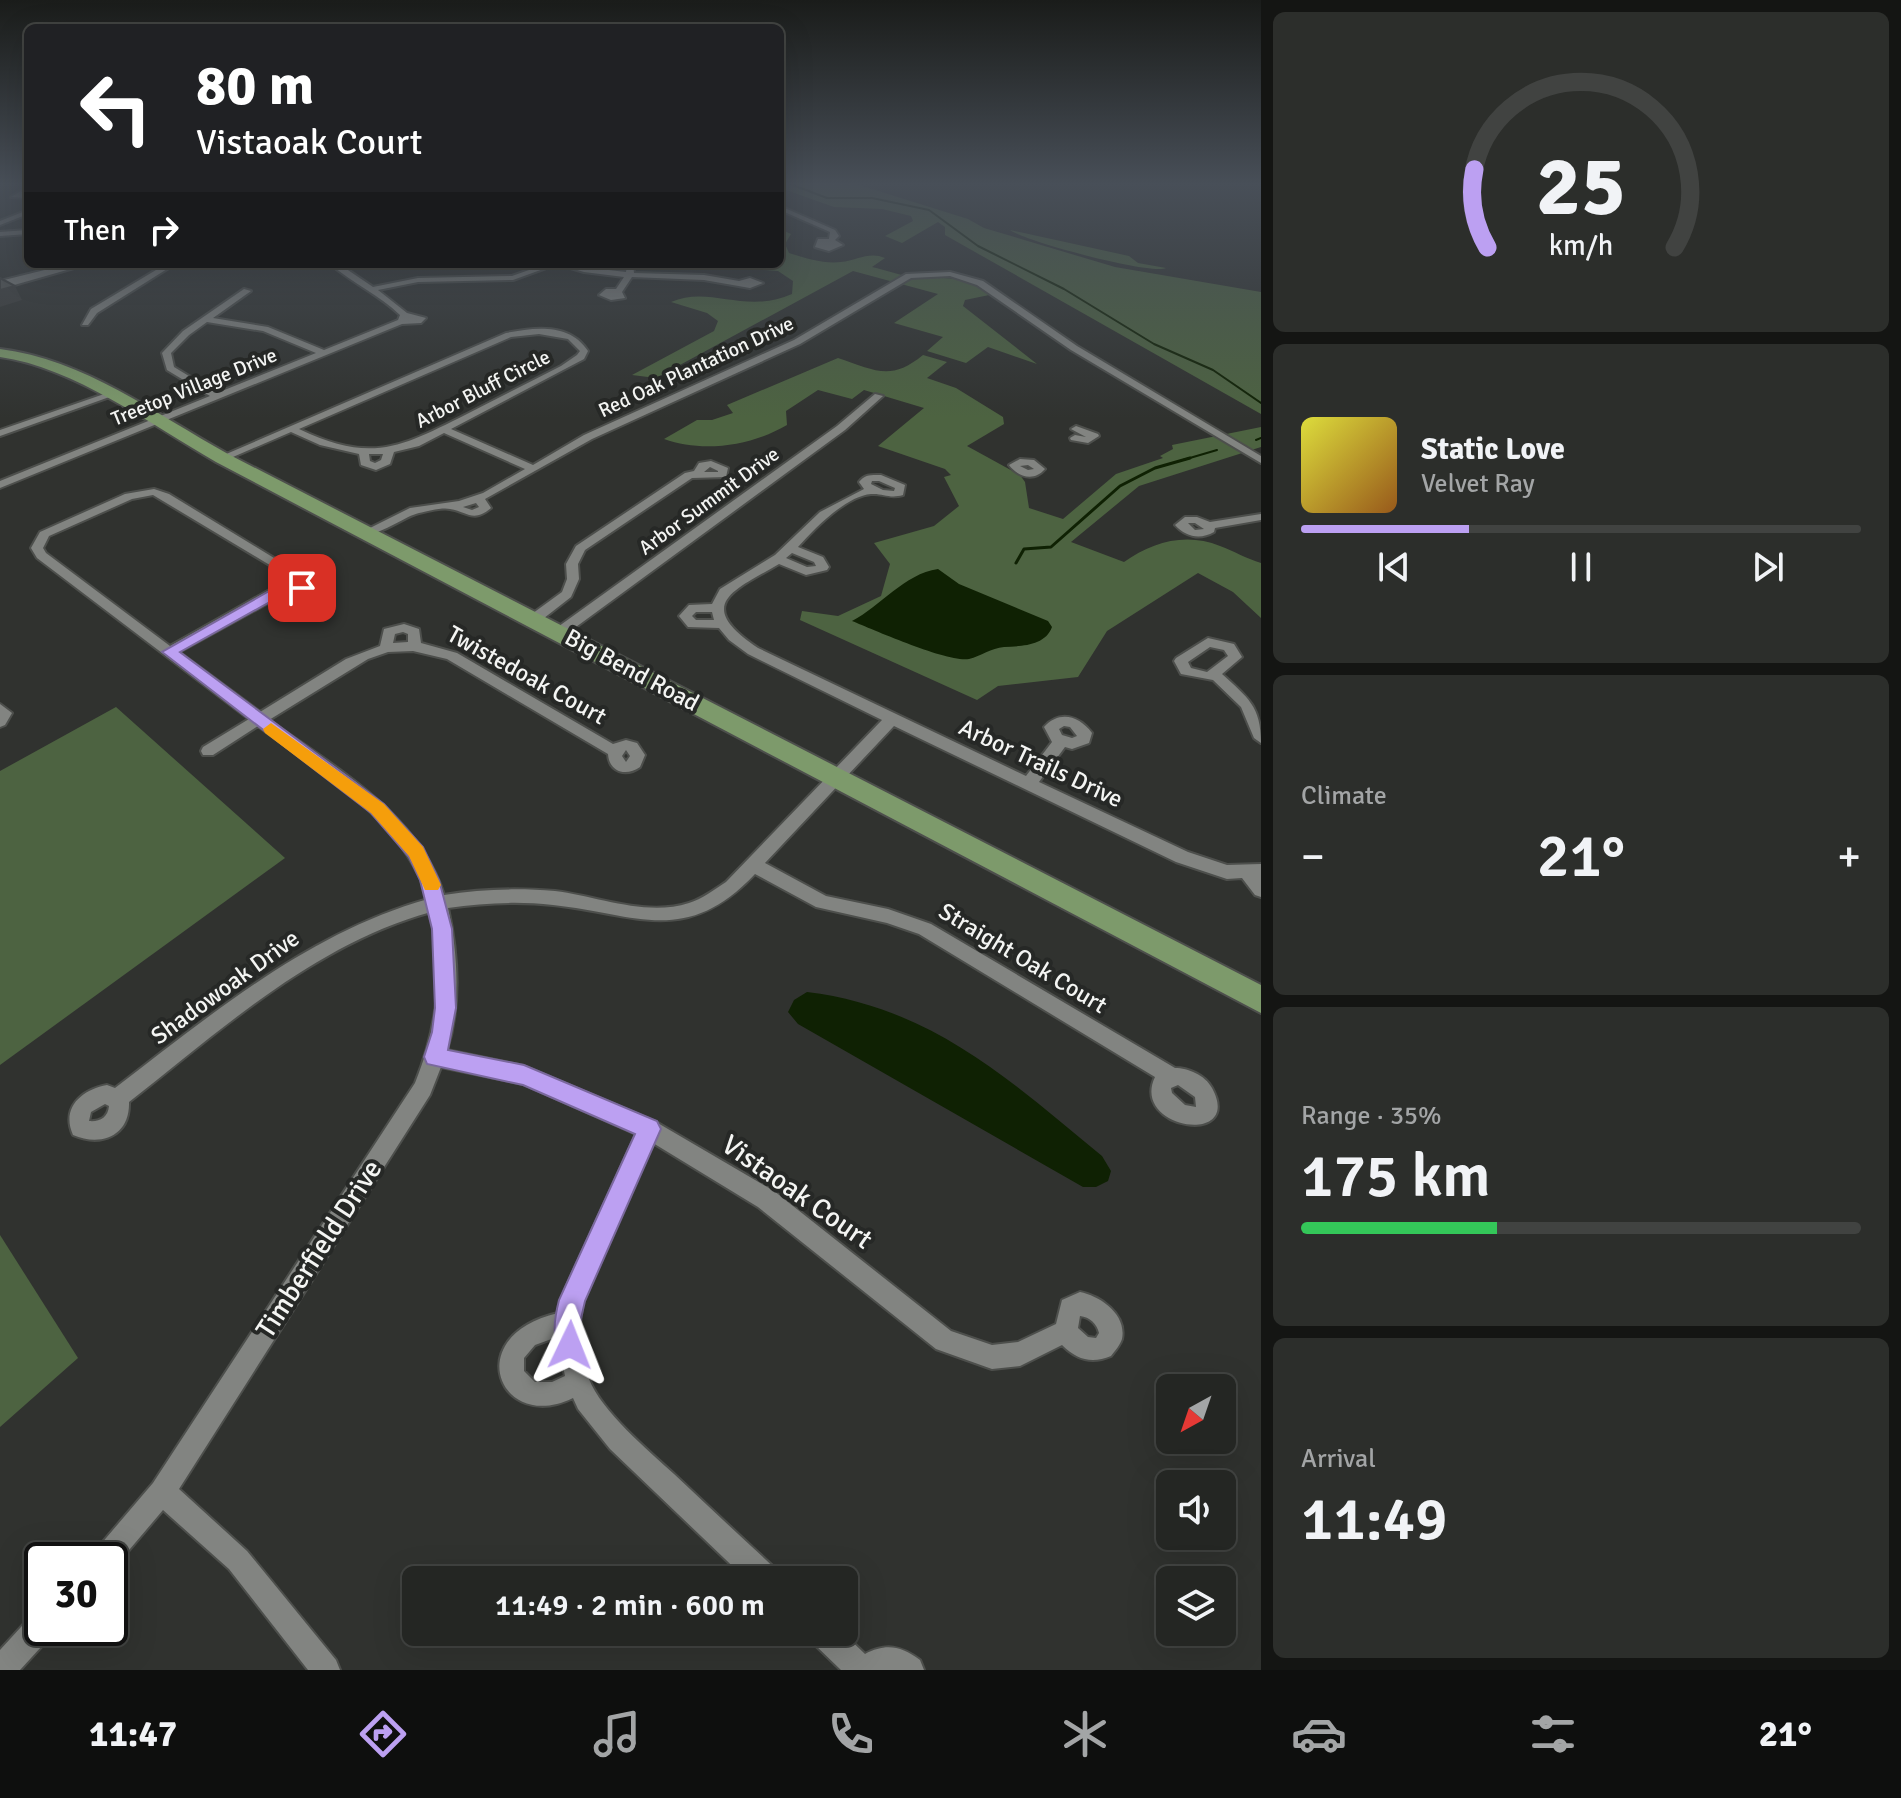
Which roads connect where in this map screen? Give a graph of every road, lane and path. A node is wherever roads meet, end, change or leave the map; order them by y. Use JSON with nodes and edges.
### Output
{"nodes":[{"id":1,"x":66,"y":268,"type":"edge"},
{"id":2,"x":164,"y":268,"type":"edge"},
{"id":3,"x":339,"y":268,"type":"edge"},
{"id":4,"x":542,"y":268,"type":"edge"},
{"id":5,"x":576,"y":268,"type":"edge"},
{"id":6,"x":630,"y":269,"type":"edge"},
{"id":7,"x":742,"y":282,"type":"dead end"},
{"id":8,"x":0,"y":285,"type":"edge"},
{"id":9,"x":369,"y":290,"type":"junction"},
{"id":10,"x":247,"y":291,"type":"dead end"},
{"id":11,"x":618,"y":292,"type":"dead end"},
{"id":12,"x":207,"y":320,"type":"junction"},
{"id":13,"x":85,"y":323,"type":"dead end"},
{"id":14,"x":0,"y":353,"type":"edge"},
{"id":15,"x":325,"y":354,"type":"junction"},
{"id":16,"x":110,"y":395,"type":"junction"},
{"id":17,"x":878,"y":396,"type":"dead end"},
{"id":18,"x":217,"y":397,"type":"junction"},
{"id":19,"x":155,"y":421,"type":"junction"},
{"id":20,"x":292,"y":429,"type":"junction"},
{"id":21,"x":442,"y":429,"type":"junction"},
{"id":22,"x":0,"y":433,"type":"edge"},
{"id":23,"x":225,"y":459,"type":"junction"},
{"id":24,"x":1261,"y":460,"type":"edge"},
{"id":25,"x":534,"y":469,"type":"junction"},
{"id":26,"x":699,"y":472,"type":"dead end"},
{"id":27,"x":0,"y":485,"type":"edge"},
{"id":28,"x":872,"y":490,"type":"dead end"},
{"id":29,"x":1261,"y":517,"type":"edge"},
{"id":30,"x":1209,"y":526,"type":"dead end"},
{"id":31,"x":368,"y":532,"type":"junction"},
{"id":32,"x":791,"y":548,"type":"junction"},
{"id":33,"x":778,"y":559,"type":"junction"},
{"id":34,"x":289,"y":572,"type":"junction"},
{"id":35,"x":283,"y":589,"type":"junction"},
{"id":36,"x":718,"y":608,"type":"junction"},
{"id":37,"x":534,"y":619,"type":"junction"},
{"id":38,"x":721,"y":624,"type":"junction"},
{"id":39,"x":560,"y":632,"type":"junction"},
{"id":40,"x":169,"y":652,"type":"junction"},
{"id":41,"x":1214,"y":674,"type":"dead end"},
{"id":42,"x":0,"y":709,"type":"edge"},
{"id":43,"x":892,"y":719,"type":"junction"},
{"id":44,"x":259,"y":720,"type":"junction"},
{"id":45,"x":0,"y":722,"type":"edge"},
{"id":46,"x":1261,"y":738,"type":"edge"},
{"id":47,"x":1061,"y":741,"type":"dead end"},
{"id":48,"x":208,"y":751,"type":"dead end"},
{"id":49,"x":614,"y":751,"type":"dead end"},
{"id":50,"x":837,"y":778,"type":"junction"},
{"id":51,"x":1029,"y":784,"type":"junction"},
{"id":52,"x":753,"y":865,"type":"junction"},
{"id":53,"x":1254,"y":872,"type":"edge"},
{"id":54,"x":1261,"y":890,"type":"edge"},
{"id":55,"x":438,"y":904,"type":"junction"},
{"id":56,"x":1261,"y":1000,"type":"edge"},
{"id":57,"x":435,"y":1057,"type":"junction"},
{"id":58,"x":1171,"y":1076,"type":"dead end"},
{"id":59,"x":118,"y":1098,"type":"dead end"},
{"id":60,"x":649,"y":1129,"type":"junction"},
{"id":61,"x":567,"y":1323,"type":"junction"},
{"id":62,"x":1066,"y":1331,"type":"dead end"},
{"id":63,"x":578,"y":1382,"type":"junction"},
{"id":64,"x":162,"y":1492,"type":"junction"},
{"id":65,"x":119,"y":1542,"type":"edge"},
{"id":66,"x":752,"y":1566,"type":"edge"},
{"id":67,"x":24,"y":1645,"type":"edge"},
{"id":68,"x":838,"y":1646,"type":"edge"},
{"id":69,"x":1,"y":1670,"type":"edge"},
{"id":70,"x":326,"y":1670,"type":"edge"},
{"id":71,"x":865,"y":1670,"type":"edge"},
{"id":72,"x":910,"y":1670,"type":"edge"}],
"edges":[{"from":1,"to":8,"type":"street"},
{"from":2,"to":13,"type":"street"},
{"from":3,"to":9,"type":"street","name":"Treetop Village Drive"},
{"from":4,"to":9,"type":"street"},
{"from":5,"to":6,"type":"street"},
{"from":6,"to":7,"type":"street"},
{"from":6,"to":11,"type":"street"},
{"from":9,"to":15,"type":"street","name":"Treetop Village Drive"},
{"from":10,"to":12,"type":"street"},
{"from":12,"to":15,"type":"street"},
{"from":12,"to":18,"type":"street"},
{"from":14,"to":16,"type":"main road","name":"Big Bend Road"},
{"from":15,"to":18,"type":"street","name":"Treetop Village Drive"},
{"from":16,"to":19,"type":"main road","name":"Big Bend Road"},
{"from":16,"to":22,"type":"street"},
{"from":17,"to":39,"type":"street","name":"Arbor Summit Drive"},
{"from":18,"to":19,"type":"street","name":"Treetop Village Drive"},
{"from":19,"to":23,"type":"main road","name":"Big Bend Road"},
{"from":19,"to":27,"type":"street","name":"Treetop Village Drive"},
{"from":20,"to":21,"type":"street","name":"Arbor Bluff Circle"},
{"from":20,"to":21,"type":"street","name":"Arbor Bluff Circle"},
{"from":20,"to":23,"type":"street","name":"Arbor Bluff Circle"},
{"from":21,"to":25,"type":"street"},
{"from":23,"to":31,"type":"main road","name":"Big Bend Road"},
{"from":24,"to":25,"type":"street","name":"Red Oak Plantation Drive"},
{"from":25,"to":31,"type":"street","name":"Red Oak Plantation Drive"},
{"from":26,"to":37,"type":"street"},
{"from":28,"to":32,"type":"street"},
{"from":29,"to":30,"type":"street"},
{"from":31,"to":37,"type":"main road","name":"Big Bend Road"},
{"from":32,"to":33,"type":"street"},
{"from":32,"to":33,"type":"street"},
{"from":33,"to":36,"type":"street"},
{"from":34,"to":35,"type":"street"},
{"from":34,"to":35,"type":"street"},
{"from":34,"to":40,"type":"street","name":"Timberfield Drive"},
{"from":35,"to":40,"type":"street"},
{"from":36,"to":38,"type":"street"},
{"from":36,"to":38,"type":"street"},
{"from":37,"to":39,"type":"main road","name":"Big Bend Road"},
{"from":38,"to":43,"type":"street","name":"Arbor Trails Drive"},
{"from":39,"to":50,"type":"main road","name":"Big Bend Road"},
{"from":40,"to":44,"type":"street","name":"Timberfield Drive"},
{"from":41,"to":46,"type":"street"},
{"from":42,"to":45,"type":"street"},
{"from":43,"to":50,"type":"street"},
{"from":43,"to":51,"type":"street","name":"Arbor Trails Drive"},
{"from":44,"to":48,"type":"street","name":"Twistedoak Court"},
{"from":44,"to":49,"type":"street","name":"Twistedoak Court"},
{"from":44,"to":55,"type":"street","name":"Timberfield Drive"},
{"from":47,"to":51,"type":"street"},
{"from":50,"to":52,"type":"street","name":"Shadowoak Drive"},
{"from":50,"to":56,"type":"main road","name":"Big Bend Road"},
{"from":51,"to":53,"type":"street","name":"Arbor Trails Drive"},
{"from":52,"to":55,"type":"street","name":"Shadowoak Drive"},
{"from":52,"to":58,"type":"street","name":"Straight Oak Court"},
{"from":53,"to":54,"type":"street","name":"Arbor Trails Drive"},
{"from":55,"to":57,"type":"street","name":"Timberfield Drive"},
{"from":55,"to":59,"type":"street","name":"Shadowoak Drive"},
{"from":57,"to":60,"type":"street","name":"Vistaoak Court"},
{"from":57,"to":64,"type":"street","name":"Timberfield Drive"},
{"from":60,"to":61,"type":"street"},
{"from":60,"to":62,"type":"street","name":"Vistaoak Court"},
{"from":61,"to":63,"type":"street"},
{"from":61,"to":63,"type":"street"},
{"from":63,"to":66,"type":"street"},
{"from":64,"to":65,"type":"street","name":"Timberfield Drive"},
{"from":64,"to":70,"type":"street"},
{"from":67,"to":69,"type":"street"},
{"from":68,"to":71,"type":"street"},
{"from":71,"to":72,"type":"street"}]}
